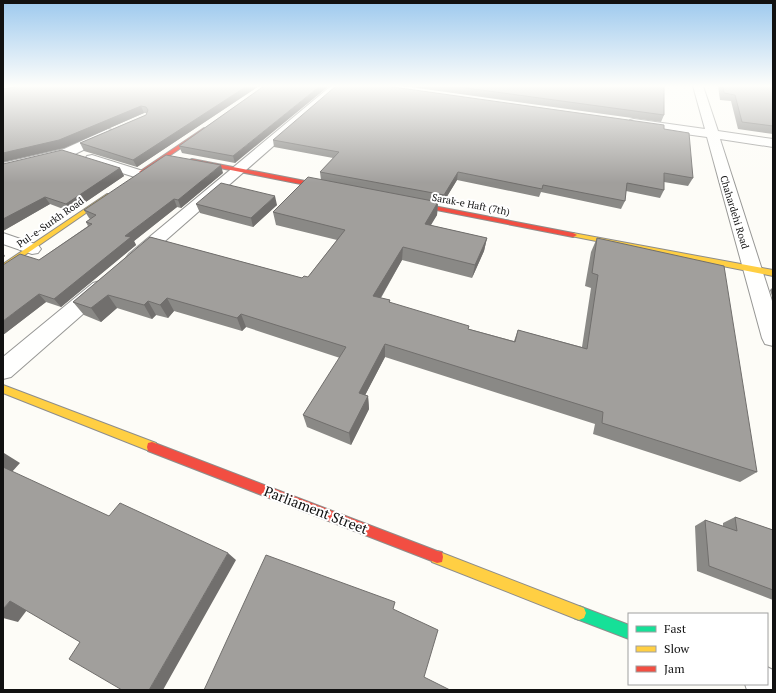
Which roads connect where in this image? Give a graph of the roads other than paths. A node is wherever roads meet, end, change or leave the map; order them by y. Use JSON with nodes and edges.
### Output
{"nodes":[{"id":1,"x":299,"y":118,"type":"edge"},
{"id":2,"x":707,"y":118,"type":"edge"},
{"id":3,"x":619,"y":121,"type":"edge"},
{"id":4,"x":210,"y":125,"type":"edge"},
{"id":5,"x":119,"y":129,"type":"edge"},
{"id":6,"x":712,"y":134,"type":"junction"},
{"id":7,"x":773,"y":144,"type":"edge"},
{"id":8,"x":68,"y":152,"type":"junction"},
{"id":9,"x":166,"y":156,"type":"junction"},
{"id":10,"x":6,"y":162,"type":"edge"},
{"id":11,"x":238,"y":170,"type":"junction"},
{"id":12,"x":138,"y":174,"type":"junction"},
{"id":13,"x":339,"y":190,"type":"edge"},
{"id":14,"x":402,"y":202,"type":"edge"},
{"id":15,"x":3,"y":238,"type":"edge"},
{"id":16,"x":32,"y":248,"type":"junction"},
{"id":17,"x":3,"y":268,"type":"edge"},
{"id":18,"x":752,"y":269,"type":"junction"},
{"id":19,"x":773,"y":273,"type":"edge"},
{"id":20,"x":773,"y":338,"type":"edge"},
{"id":21,"x":3,"y":370,"type":"edge"},
{"id":22,"x":3,"y":389,"type":"edge"},
{"id":23,"x":628,"y":632,"type":"edge"}],
"edges":[{"from":1,"to":11,"type":"street"},
{"from":2,"to":6,"type":"street","name":"Chahardehi Road"},
{"from":3,"to":6,"type":"street"},
{"from":4,"to":9,"type":"street","name":"Pul-e-Surkh Road"},
{"from":5,"to":8,"type":"street"},
{"from":6,"to":7,"type":"street"},
{"from":6,"to":18,"type":"street","name":"Chahardehi Road"},
{"from":8,"to":10,"type":"street"},
{"from":8,"to":12,"type":"street"},
{"from":9,"to":11,"type":"street"},
{"from":9,"to":12,"type":"street","name":"Pul-e-Surkh Road"},
{"from":11,"to":13,"type":"street"},
{"from":11,"to":21,"type":"street"},
{"from":12,"to":16,"type":"street","name":"Pul-e-Surkh Road"},
{"from":14,"to":18,"type":"street","name":"Sarak-e Haft (7th)"},
{"from":15,"to":16,"type":"street"},
{"from":16,"to":17,"type":"street","name":"Pul-e-Surkh Road"},
{"from":18,"to":19,"type":"street","name":"Sarak-e Haft (7th)"},
{"from":18,"to":20,"type":"street","name":"Chahardehi Road"},
{"from":22,"to":23,"type":"street","name":"Parliament Street"}]}
